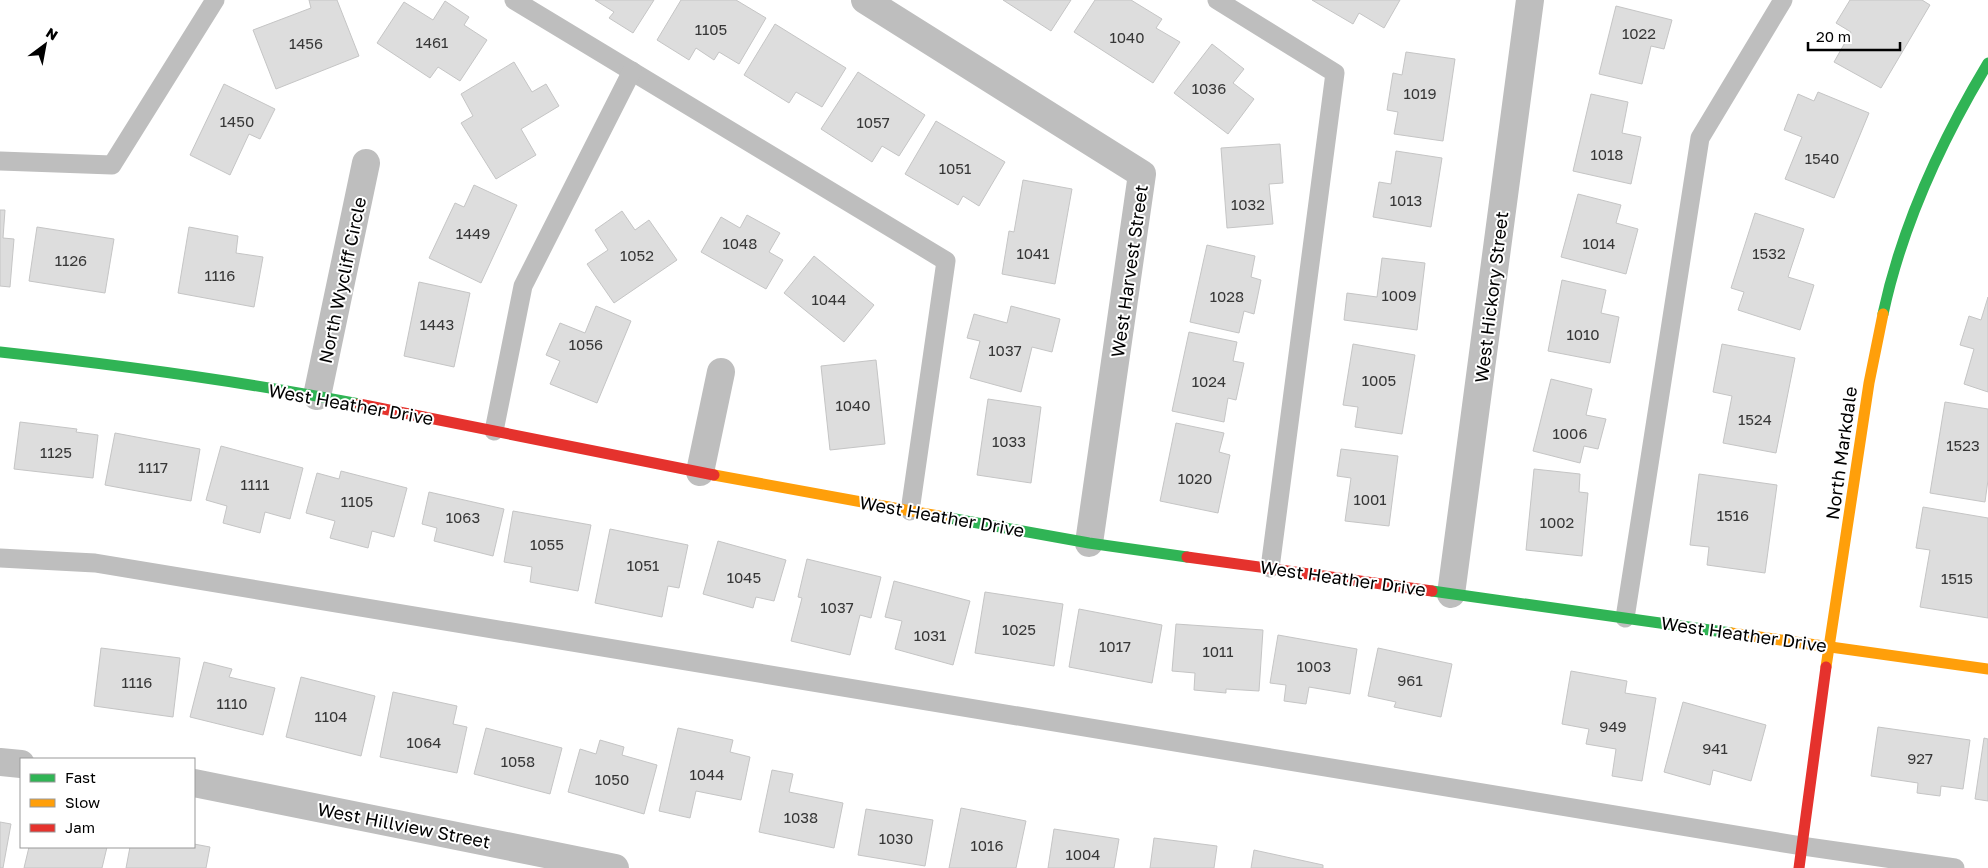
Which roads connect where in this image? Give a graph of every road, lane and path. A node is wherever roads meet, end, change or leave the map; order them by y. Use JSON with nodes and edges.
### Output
{"nodes":[{"id":1,"x":215,"y":0,"type":"edge"},
{"id":2,"x":514,"y":0,"type":"edge"},
{"id":3,"x":865,"y":0,"type":"edge"},
{"id":4,"x":1217,"y":0,"type":"edge"},
{"id":5,"x":1530,"y":0,"type":"edge"},
{"id":6,"x":1783,"y":0,"type":"edge"},
{"id":7,"x":894,"y":8,"type":"edge"},
{"id":8,"x":1988,"y":63,"type":"edge"},
{"id":9,"x":632,"y":71,"type":"junction"},
{"id":10,"x":0,"y":161,"type":"edge"},
{"id":11,"x":366,"y":163,"type":"dead end"},
{"id":12,"x":0,"y":352,"type":"edge"},
{"id":13,"x":721,"y":372,"type":"dead end"},
{"id":14,"x":317,"y":396,"type":"junction"},
{"id":15,"x":494,"y":431,"type":"junction"},
{"id":16,"x":700,"y":472,"type":"junction"},
{"id":17,"x":910,"y":511,"type":"junction"},
{"id":18,"x":1089,"y":543,"type":"junction"},
{"id":19,"x":0,"y":558,"type":"edge"},
{"id":20,"x":1270,"y":568,"type":"junction"},
{"id":21,"x":1451,"y":594,"type":"junction"},
{"id":22,"x":1625,"y":618,"type":"junction"},
{"id":23,"x":1829,"y":646,"type":"junction"},
{"id":24,"x":1988,"y":670,"type":"edge"},
{"id":25,"x":0,"y":762,"type":"edge"},
{"id":26,"x":20,"y":764,"type":"edge"},
{"id":27,"x":195,"y":783,"type":"edge"},
{"id":28,"x":1802,"y":846,"type":"junction"},
{"id":29,"x":615,"y":868,"type":"edge"},
{"id":30,"x":1799,"y":868,"type":"edge"},
{"id":31,"x":1956,"y":868,"type":"edge"}],
"edges":[{"from":1,"to":10,"type":"lane"},
{"from":2,"to":9,"type":"lane"},
{"from":3,"to":7,"type":"street","name":"West Harvest Street"},
{"from":4,"to":20,"type":"lane"},
{"from":5,"to":21,"type":"street","name":"West Hickory Street"},
{"from":6,"to":22,"type":"lane"},
{"from":7,"to":18,"type":"street","name":"West Harvest Street"},
{"from":8,"to":23,"type":"street","name":"North Markdale"},
{"from":9,"to":15,"type":"lane"},
{"from":9,"to":17,"type":"lane"},
{"from":11,"to":14,"type":"street","name":"North Wycliff Circle"},
{"from":12,"to":14,"type":"street","name":"West Heather Drive"},
{"from":13,"to":16,"type":"street"},
{"from":14,"to":15,"type":"street","name":"West Heather Drive"},
{"from":15,"to":16,"type":"street","name":"West Heather Drive"},
{"from":16,"to":17,"type":"street","name":"West Heather Drive"},
{"from":17,"to":18,"type":"street","name":"West Heather Drive"},
{"from":18,"to":20,"type":"street","name":"West Heather Drive"},
{"from":19,"to":28,"type":"lane"},
{"from":20,"to":21,"type":"street","name":"West Heather Drive"},
{"from":21,"to":22,"type":"street","name":"West Heather Drive"},
{"from":22,"to":23,"type":"street","name":"West Heather Drive"},
{"from":23,"to":24,"type":"street","name":"West Heather Drive"},
{"from":23,"to":28,"type":"street","name":"North Markdale"},
{"from":25,"to":26,"type":"street"},
{"from":27,"to":29,"type":"street","name":"West Hillview Street"},
{"from":28,"to":30,"type":"street","name":"North Markdale"},
{"from":28,"to":31,"type":"lane"}]}
